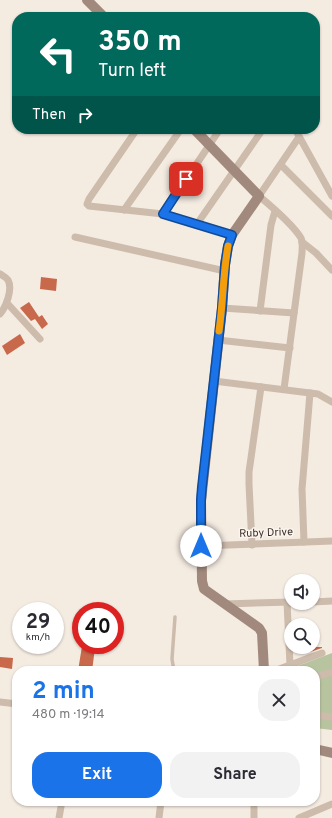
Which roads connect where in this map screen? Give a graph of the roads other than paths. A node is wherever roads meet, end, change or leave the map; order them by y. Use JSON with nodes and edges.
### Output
{"nodes":[{"id":1,"x":90,"y":2,"type":"edge"},
{"id":2,"x":99,"y":12,"type":"edge"},
{"id":3,"x":134,"y":134,"type":"edge"},
{"id":4,"x":177,"y":134,"type":"edge"},
{"id":5,"x":199,"y":134,"type":"edge"},
{"id":6,"x":217,"y":134,"type":"edge"},
{"id":7,"x":259,"y":134,"type":"edge"},
{"id":8,"x":298,"y":134,"type":"edge"},
{"id":9,"x":300,"y":138,"type":"junction"},
{"id":10,"x":210,"y":145,"type":"junction"},
{"id":11,"x":281,"y":165,"type":"junction"},
{"id":12,"x":234,"y":169,"type":"junction"},
{"id":13,"x":260,"y":196,"type":"junction"},
{"id":14,"x":332,"y":196,"type":"edge"},
{"id":15,"x":124,"y":210,"type":"junction"},
{"id":16,"x":275,"y":211,"type":"junction"},
{"id":17,"x":163,"y":214,"type":"junction"},
{"id":18,"x":332,"y":216,"type":"edge"},
{"id":19,"x":197,"y":224,"type":"junction"},
{"id":20,"x":232,"y":235,"type":"junction"},
{"id":21,"x":75,"y":237,"type":"dead end"},
{"id":22,"x":302,"y":242,"type":"junction"},
{"id":23,"x":332,"y":270,"type":"edge"},
{"id":24,"x":225,"y":271,"type":"junction"},
{"id":25,"x":0,"y":274,"type":"edge"},
{"id":26,"x":6,"y":303,"type":"junction"},
{"id":27,"x":222,"y":308,"type":"junction"},
{"id":28,"x":260,"y":311,"type":"junction"},
{"id":29,"x":294,"y":313,"type":"junction"},
{"id":30,"x":0,"y":314,"type":"edge"},
{"id":31,"x":40,"y":339,"type":"dead end"},
{"id":32,"x":218,"y":340,"type":"junction"},
{"id":33,"x":290,"y":348,"type":"junction"},
{"id":34,"x":214,"y":381,"type":"junction"},
{"id":35,"x":261,"y":387,"type":"junction"},
{"id":36,"x":284,"y":389,"type":"junction"},
{"id":37,"x":310,"y":392,"type":"junction"},
{"id":38,"x":332,"y":402,"type":"edge"},
{"id":39,"x":332,"y":541,"type":"edge"},
{"id":40,"x":304,"y":542,"type":"junction"},
{"id":41,"x":252,"y":545,"type":"junction"},
{"id":42,"x":201,"y":546,"type":"junction"},
{"id":43,"x":332,"y":601,"type":"edge"},
{"id":44,"x":284,"y":602,"type":"edge"},
{"id":45,"x":320,"y":602,"type":"edge"},
{"id":46,"x":225,"y":604,"type":"junction"},
{"id":47,"x":289,"y":610,"type":"edge"},
{"id":48,"x":175,"y":617,"type":"dead end"},
{"id":49,"x":322,"y":653,"type":"dead end"},
{"id":50,"x":290,"y":665,"type":"joint"},
{"id":51,"x":173,"y":666,"type":"edge"},
{"id":52,"x":264,"y":666,"type":"edge"},
{"id":53,"x":332,"y":672,"type":"edge"},
{"id":54,"x":320,"y":676,"type":"edge"},
{"id":55,"x":0,"y":702,"type":"edge"},
{"id":56,"x":12,"y":703,"type":"edge"},
{"id":57,"x":320,"y":716,"type":"edge"},
{"id":58,"x":332,"y":717,"type":"edge"},
{"id":59,"x":320,"y":750,"type":"edge"},
{"id":60,"x":332,"y":752,"type":"edge"},
{"id":61,"x":332,"y":804,"type":"edge"},
{"id":62,"x":61,"y":806,"type":"edge"},
{"id":63,"x":160,"y":806,"type":"edge"},
{"id":64,"x":254,"y":806,"type":"edge"},
{"id":65,"x":59,"y":818,"type":"edge"},
{"id":66,"x":159,"y":818,"type":"edge"},
{"id":67,"x":254,"y":818,"type":"edge"},
{"id":68,"x":299,"y":818,"type":"edge"}],
"edges":[{"from":1,"to":2,"type":"street"},
{"from":3,"to":15,"type":"street"},
{"from":4,"to":15,"type":"street"},
{"from":5,"to":10,"type":"street"},
{"from":6,"to":10,"type":"street"},
{"from":7,"to":12,"type":"street"},
{"from":8,"to":9,"type":"street"},
{"from":9,"to":11,"type":"street"},
{"from":9,"to":14,"type":"street"},
{"from":10,"to":12,"type":"street"},
{"from":10,"to":17,"type":"street"},
{"from":11,"to":13,"type":"street"},
{"from":11,"to":18,"type":"street"},
{"from":12,"to":13,"type":"street"},
{"from":12,"to":19,"type":"street"},
{"from":13,"to":16,"type":"street"},
{"from":13,"to":20,"type":"street"},
{"from":15,"to":17,"type":"street"},
{"from":16,"to":22,"type":"street"},
{"from":16,"to":28,"type":"street"},
{"from":17,"to":19,"type":"street"},
{"from":19,"to":20,"type":"street"},
{"from":20,"to":24,"type":"street"},
{"from":21,"to":24,"type":"street"},
{"from":22,"to":23,"type":"street"},
{"from":22,"to":29,"type":"street"},
{"from":24,"to":27,"type":"street"},
{"from":25,"to":26,"type":"street"},
{"from":26,"to":30,"type":"street"},
{"from":26,"to":31,"type":"street"},
{"from":27,"to":28,"type":"street"},
{"from":27,"to":32,"type":"street"},
{"from":28,"to":29,"type":"street"},
{"from":29,"to":33,"type":"street"},
{"from":32,"to":33,"type":"street"},
{"from":32,"to":34,"type":"street"},
{"from":33,"to":36,"type":"street"},
{"from":34,"to":35,"type":"street"},
{"from":34,"to":42,"type":"street"},
{"from":35,"to":36,"type":"street"},
{"from":35,"to":41,"type":"street"},
{"from":36,"to":37,"type":"street"},
{"from":37,"to":38,"type":"street"},
{"from":37,"to":40,"type":"street"},
{"from":39,"to":40,"type":"street","name":"Ruby Drive"},
{"from":40,"to":41,"type":"street","name":"Ruby Drive"},
{"from":41,"to":42,"type":"street","name":"Ruby Drive"},
{"from":42,"to":46,"type":"street"},
{"from":43,"to":45,"type":"street"},
{"from":44,"to":46,"type":"street"},
{"from":46,"to":52,"type":"street"},
{"from":47,"to":50,"type":"street"},
{"from":48,"to":51,"type":"lane"},
{"from":49,"to":50,"type":"street"},
{"from":53,"to":54,"type":"street"},
{"from":55,"to":56,"type":"street"},
{"from":57,"to":58,"type":"street"},
{"from":59,"to":60,"type":"street"},
{"from":61,"to":68,"type":"street"},
{"from":62,"to":65,"type":"street"},
{"from":63,"to":66,"type":"street"},
{"from":64,"to":67,"type":"street"}]}
